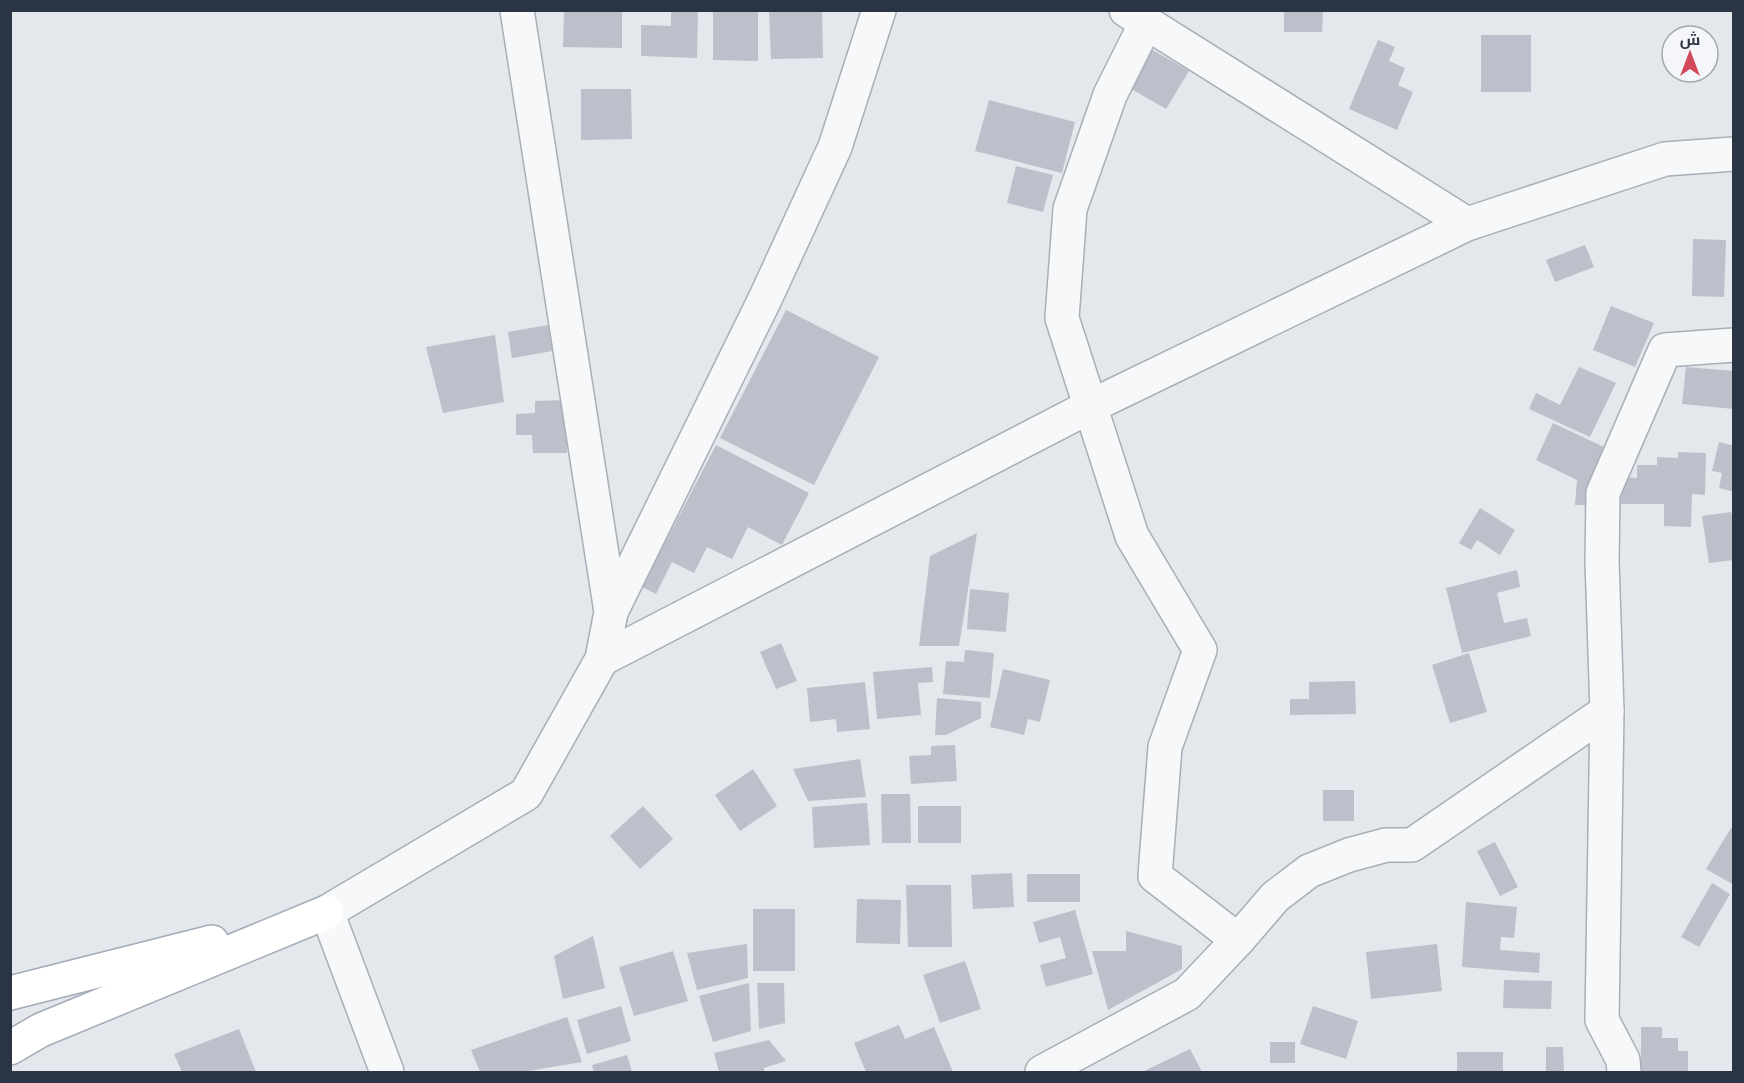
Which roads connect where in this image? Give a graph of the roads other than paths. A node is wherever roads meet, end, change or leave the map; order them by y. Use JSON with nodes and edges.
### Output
{"nodes":[{"id":1,"x":517,"y":10,"type":"edge"},
{"id":2,"x":879,"y":10,"type":"edge"},
{"id":3,"x":1136,"y":17,"type":"edge"},
{"id":4,"x":1734,"y":154,"type":"edge"},
{"id":5,"x":1467,"y":224,"type":"junction"},
{"id":6,"x":1734,"y":345,"type":"edge"},
{"id":7,"x":1089,"y":407,"type":"junction"},
{"id":8,"x":611,"y":612,"type":"junction"},
{"id":9,"x":603,"y":659,"type":"junction"},
{"id":10,"x":1607,"y":711,"type":"junction"},
{"id":11,"x":327,"y":912,"type":"junction"},
{"id":12,"x":1238,"y":940,"type":"junction"},
{"id":13,"x":10,"y":993,"type":"edge"},
{"id":14,"x":10,"y":1048,"type":"edge"},
{"id":15,"x":387,"y":1072,"type":"edge"},
{"id":16,"x":1042,"y":1072,"type":"edge"},
{"id":17,"x":1624,"y":1072,"type":"edge"}],
"edges":[{"from":1,"to":8,"type":"street"},
{"from":2,"to":8,"type":"street"},
{"from":3,"to":5,"type":"street"},
{"from":3,"to":7,"type":"street"},
{"from":4,"to":5,"type":"street"},
{"from":5,"to":7,"type":"street"},
{"from":6,"to":10,"type":"street"},
{"from":7,"to":9,"type":"street"},
{"from":7,"to":12,"type":"street"},
{"from":8,"to":9,"type":"street"},
{"from":9,"to":11,"type":"street"},
{"from":10,"to":12,"type":"street"},
{"from":10,"to":17,"type":"street"},
{"from":11,"to":13,"type":"main road"},
{"from":11,"to":14,"type":"main road"},
{"from":11,"to":15,"type":"street"},
{"from":12,"to":16,"type":"street"}]}
